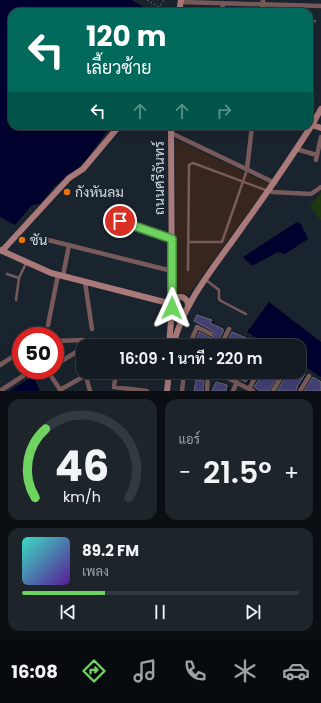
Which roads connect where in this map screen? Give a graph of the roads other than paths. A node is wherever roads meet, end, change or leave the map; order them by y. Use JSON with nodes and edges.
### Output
{"nodes":[{"id":1,"x":313,"y":0,"type":"edge"},
{"id":2,"x":181,"y":1,"type":"edge"},
{"id":3,"x":262,"y":2,"type":"edge"},
{"id":4,"x":223,"y":3,"type":"junction"},
{"id":5,"x":312,"y":6,"type":"junction"},
{"id":6,"x":321,"y":6,"type":"edge"},
{"id":7,"x":222,"y":8,"type":"edge"},
{"id":8,"x":321,"y":109,"type":"edge"},
{"id":9,"x":313,"y":120,"type":"edge"},
{"id":10,"x":116,"y":130,"type":"edge"},
{"id":11,"x":171,"y":130,"type":"edge"},
{"id":12,"x":252,"y":130,"type":"edge"},
{"id":13,"x":307,"y":130,"type":"edge"},
{"id":14,"x":171,"y":134,"type":"junction"},
{"id":15,"x":321,"y":137,"type":"edge"},
{"id":16,"x":296,"y":149,"type":"junction"},
{"id":17,"x":247,"y":169,"type":"junction"},
{"id":18,"x":243,"y":182,"type":"junction"},
{"id":19,"x":274,"y":182,"type":"junction"},
{"id":20,"x":321,"y":187,"type":"edge"},
{"id":21,"x":269,"y":190,"type":"junction"},
{"id":22,"x":120,"y":221,"type":"dead end"},
{"id":23,"x":44,"y":239,"type":"dead end"},
{"id":24,"x":172,"y":239,"type":"junction"},
{"id":25,"x":188,"y":242,"type":"junction"},
{"id":26,"x":69,"y":245,"type":"junction"},
{"id":27,"x":1,"y":250,"type":"edge"},
{"id":28,"x":26,"y":262,"type":"junction"},
{"id":29,"x":188,"y":270,"type":"dead end"},
{"id":30,"x":172,"y":271,"type":"junction"},
{"id":31,"x":7,"y":274,"type":"dead end"},
{"id":32,"x":61,"y":275,"type":"junction"},
{"id":33,"x":19,"y":278,"type":"junction"},
{"id":34,"x":205,"y":279,"type":"junction"},
{"id":35,"x":85,"y":282,"type":"junction"},
{"id":36,"x":172,"y":289,"type":"junction"},
{"id":37,"x":194,"y":296,"type":"junction"},
{"id":38,"x":181,"y":298,"type":"junction"},
{"id":39,"x":16,"y":300,"type":"dead end"},
{"id":40,"x":172,"y":304,"type":"junction"},
{"id":41,"x":187,"y":309,"type":"junction"},
{"id":42,"x":246,"y":314,"type":"dead end"},
{"id":43,"x":48,"y":325,"type":"dead end"},
{"id":44,"x":92,"y":329,"type":"dead end"},
{"id":45,"x":229,"y":329,"type":"dead end"},
{"id":46,"x":211,"y":334,"type":"dead end"},
{"id":47,"x":170,"y":339,"type":"edge"},
{"id":48,"x":175,"y":339,"type":"edge"},
{"id":49,"x":192,"y":339,"type":"edge"},
{"id":50,"x":224,"y":339,"type":"edge"},
{"id":51,"x":64,"y":340,"type":"edge"},
{"id":52,"x":76,"y":340,"type":"edge"},
{"id":53,"x":76,"y":352,"type":"edge"},
{"id":54,"x":12,"y":357,"type":"edge"},
{"id":55,"x":64,"y":360,"type":"edge"},
{"id":56,"x":0,"y":365,"type":"edge"},
{"id":57,"x":309,"y":376,"type":"dead end"},
{"id":58,"x":18,"y":379,"type":"edge"},
{"id":59,"x":53,"y":379,"type":"edge"},
{"id":60,"x":77,"y":379,"type":"edge"},
{"id":61,"x":87,"y":379,"type":"edge"},
{"id":62,"x":115,"y":379,"type":"edge"},
{"id":63,"x":168,"y":379,"type":"edge"},
{"id":64,"x":183,"y":379,"type":"edge"},
{"id":65,"x":208,"y":379,"type":"edge"},
{"id":66,"x":230,"y":379,"type":"edge"},
{"id":67,"x":255,"y":379,"type":"edge"},
{"id":68,"x":280,"y":379,"type":"edge"},
{"id":69,"x":236,"y":382,"type":"junction"},
{"id":70,"x":124,"y":389,"type":"edge"},
{"id":71,"x":61,"y":390,"type":"edge"},
{"id":72,"x":137,"y":390,"type":"edge"},
{"id":73,"x":251,"y":390,"type":"edge"},
{"id":74,"x":0,"y":391,"type":"edge"},
{"id":75,"x":90,"y":391,"type":"edge"},
{"id":76,"x":147,"y":391,"type":"edge"},
{"id":77,"x":167,"y":391,"type":"edge"},
{"id":78,"x":182,"y":391,"type":"edge"},
{"id":79,"x":207,"y":391,"type":"edge"},
{"id":80,"x":233,"y":391,"type":"edge"},
{"id":81,"x":273,"y":391,"type":"edge"},
{"id":82,"x":300,"y":391,"type":"edge"}],
"edges":[{"from":1,"to":5,"type":"street"},
{"from":2,"to":4,"type":"street"},
{"from":3,"to":4,"type":"street"},
{"from":3,"to":5,"type":"street"},
{"from":4,"to":7,"type":"street"},
{"from":5,"to":6,"type":"street"},
{"from":8,"to":9,"type":"street"},
{"from":10,"to":27,"type":"street"},
{"from":11,"to":14,"type":"street","name":"ถนนศรีจันทร์"},
{"from":12,"to":17,"type":"street"},
{"from":13,"to":16,"type":"street"},
{"from":14,"to":17,"type":"street"},
{"from":14,"to":24,"type":"street","name":"ถนนศรีจันทร์"},
{"from":15,"to":16,"type":"street"},
{"from":16,"to":19,"type":"street"},
{"from":17,"to":18,"type":"lane"},
{"from":17,"to":19,"type":"street"},
{"from":18,"to":21,"type":"lane"},
{"from":18,"to":25,"type":"lane"},
{"from":18,"to":25,"type":"lane"},
{"from":19,"to":21,"type":"street"},
{"from":20,"to":21,"type":"street"},
{"from":21,"to":34,"type":"street"},
{"from":22,"to":24,"type":"street"},
{"from":23,"to":26,"type":"street"},
{"from":24,"to":30,"type":"street","name":"ถนนศรีจันทร์"},
{"from":25,"to":29,"type":"lane"},
{"from":26,"to":30,"type":"street"},
{"from":26,"to":32,"type":"street"},
{"from":27,"to":28,"type":"street"},
{"from":28,"to":32,"type":"street"},
{"from":28,"to":33,"type":"lane"},
{"from":30,"to":36,"type":"street","name":"ถนนศรีจันทร์"},
{"from":31,"to":33,"type":"lane"},
{"from":32,"to":35,"type":"street"},
{"from":32,"to":43,"type":"street"},
{"from":33,"to":39,"type":"lane"},
{"from":34,"to":37,"type":"street"},
{"from":34,"to":42,"type":"lane"},
{"from":35,"to":40,"type":"street"},
{"from":35,"to":44,"type":"street"},
{"from":36,"to":38,"type":"street"},
{"from":36,"to":40,"type":"street","name":"ถนนศรีจันทร์"},
{"from":37,"to":38,"type":"street"},
{"from":37,"to":41,"type":"street"},
{"from":38,"to":40,"type":"street"},
{"from":38,"to":41,"type":"street"},
{"from":40,"to":41,"type":"street"},
{"from":40,"to":47,"type":"street","name":"ถนนศรีจันทร์"},
{"from":41,"to":48,"type":"street"},
{"from":45,"to":50,"type":"street"},
{"from":46,"to":49,"type":"street"},
{"from":51,"to":52,"type":"street"},
{"from":53,"to":55,"type":"street"},
{"from":54,"to":56,"type":"street"},
{"from":57,"to":82,"type":"street"},
{"from":58,"to":74,"type":"street"},
{"from":59,"to":71,"type":"street"},
{"from":60,"to":71,"type":"street"},
{"from":61,"to":75,"type":"street"},
{"from":62,"to":70,"type":"street"},
{"from":63,"to":77,"type":"street"},
{"from":64,"to":78,"type":"street"},
{"from":65,"to":79,"type":"street"},
{"from":66,"to":69,"type":"street"},
{"from":67,"to":73,"type":"street"},
{"from":68,"to":81,"type":"street"},
{"from":69,"to":73,"type":"street"},
{"from":69,"to":80,"type":"street"},
{"from":70,"to":72,"type":"street"},
{"from":72,"to":76,"type":"street"}]}
